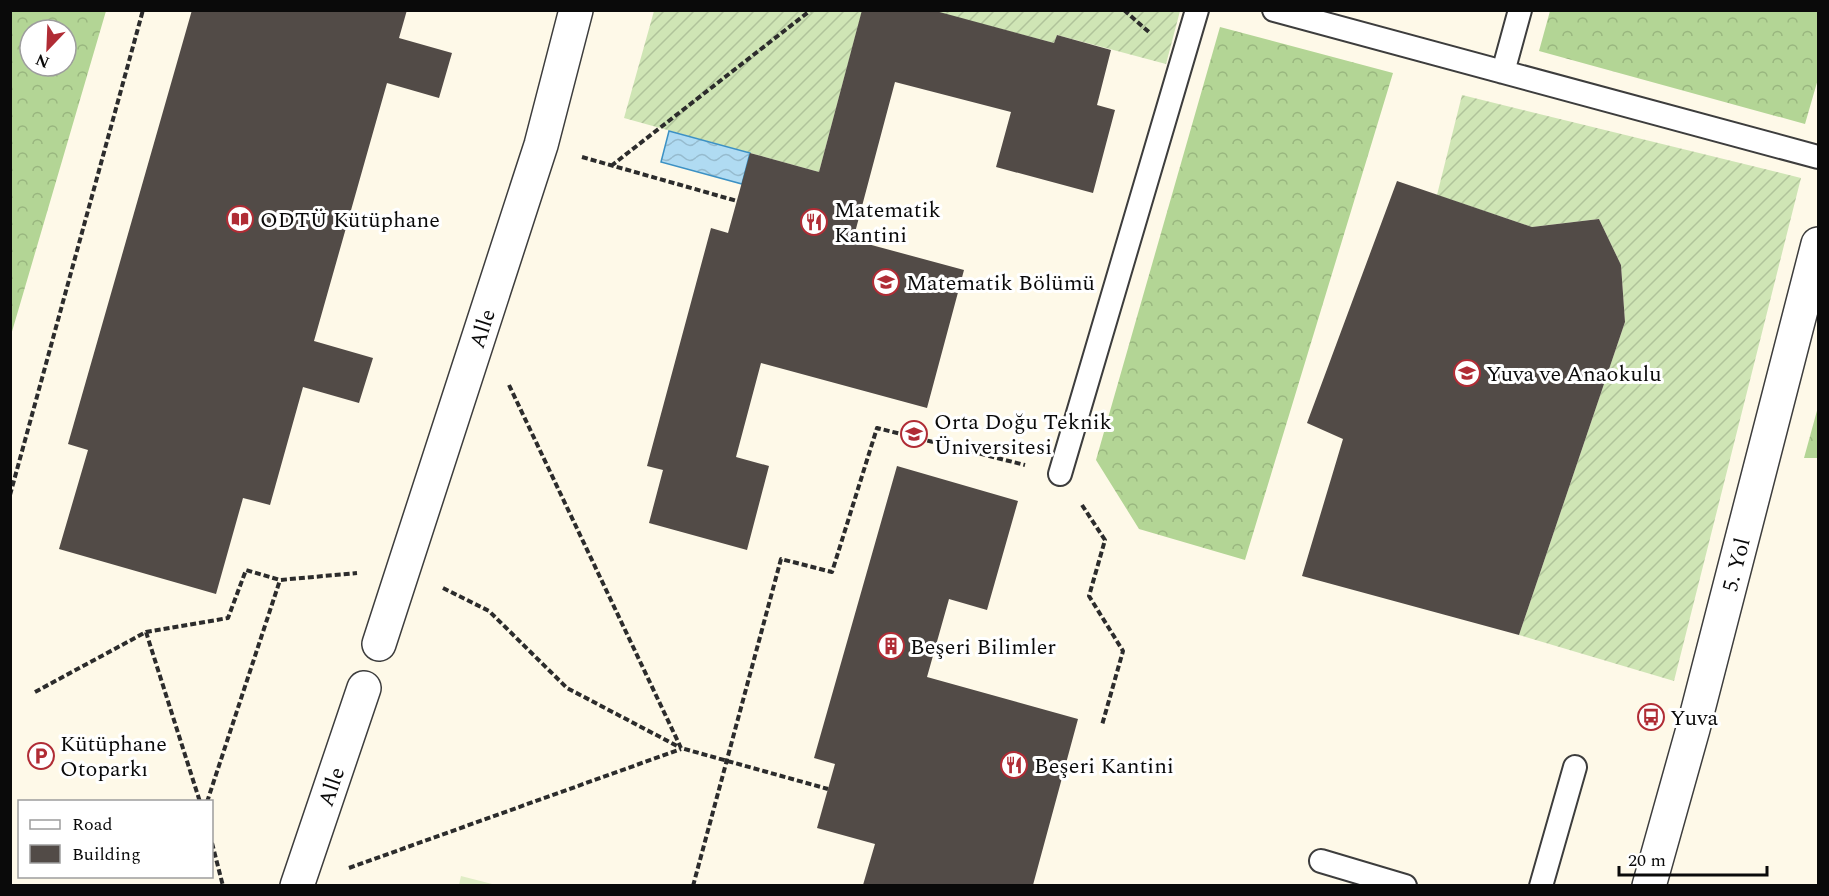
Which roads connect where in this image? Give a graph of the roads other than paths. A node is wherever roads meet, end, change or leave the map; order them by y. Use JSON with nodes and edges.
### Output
{"nodes":[{"id":1,"x":576,"y":10,"type":"edge"},
{"id":2,"x":1197,"y":10,"type":"edge"},
{"id":3,"x":1274,"y":10,"type":"edge"},
{"id":4,"x":1520,"y":10,"type":"edge"},
{"id":5,"x":1503,"y":72,"type":"junction"},
{"id":6,"x":1818,"y":157,"type":"edge"},
{"id":7,"x":1818,"y":244,"type":"edge"},
{"id":8,"x":1060,"y":474,"type":"road end"},
{"id":9,"x":379,"y":644,"type":"dead end"},
{"id":10,"x":364,"y":688,"type":"dead end"},
{"id":11,"x":1575,"y":767,"type":"dead end"},
{"id":12,"x":1321,"y":861,"type":"dead end"},
{"id":13,"x":297,"y":885,"type":"edge"},
{"id":14,"x":1405,"y":885,"type":"edge"},
{"id":15,"x":1541,"y":885,"type":"edge"},
{"id":16,"x":1649,"y":885,"type":"edge"}],
"edges":[{"from":1,"to":9,"type":"street","name":"Alle"},
{"from":2,"to":8,"type":"lane"},
{"from":3,"to":5,"type":"lane"},
{"from":4,"to":5,"type":"lane"},
{"from":5,"to":6,"type":"lane"},
{"from":7,"to":16,"type":"street","name":"5. Yol"},
{"from":10,"to":13,"type":"street","name":"Alle"},
{"from":11,"to":15,"type":"lane"},
{"from":12,"to":14,"type":"lane"}]}
